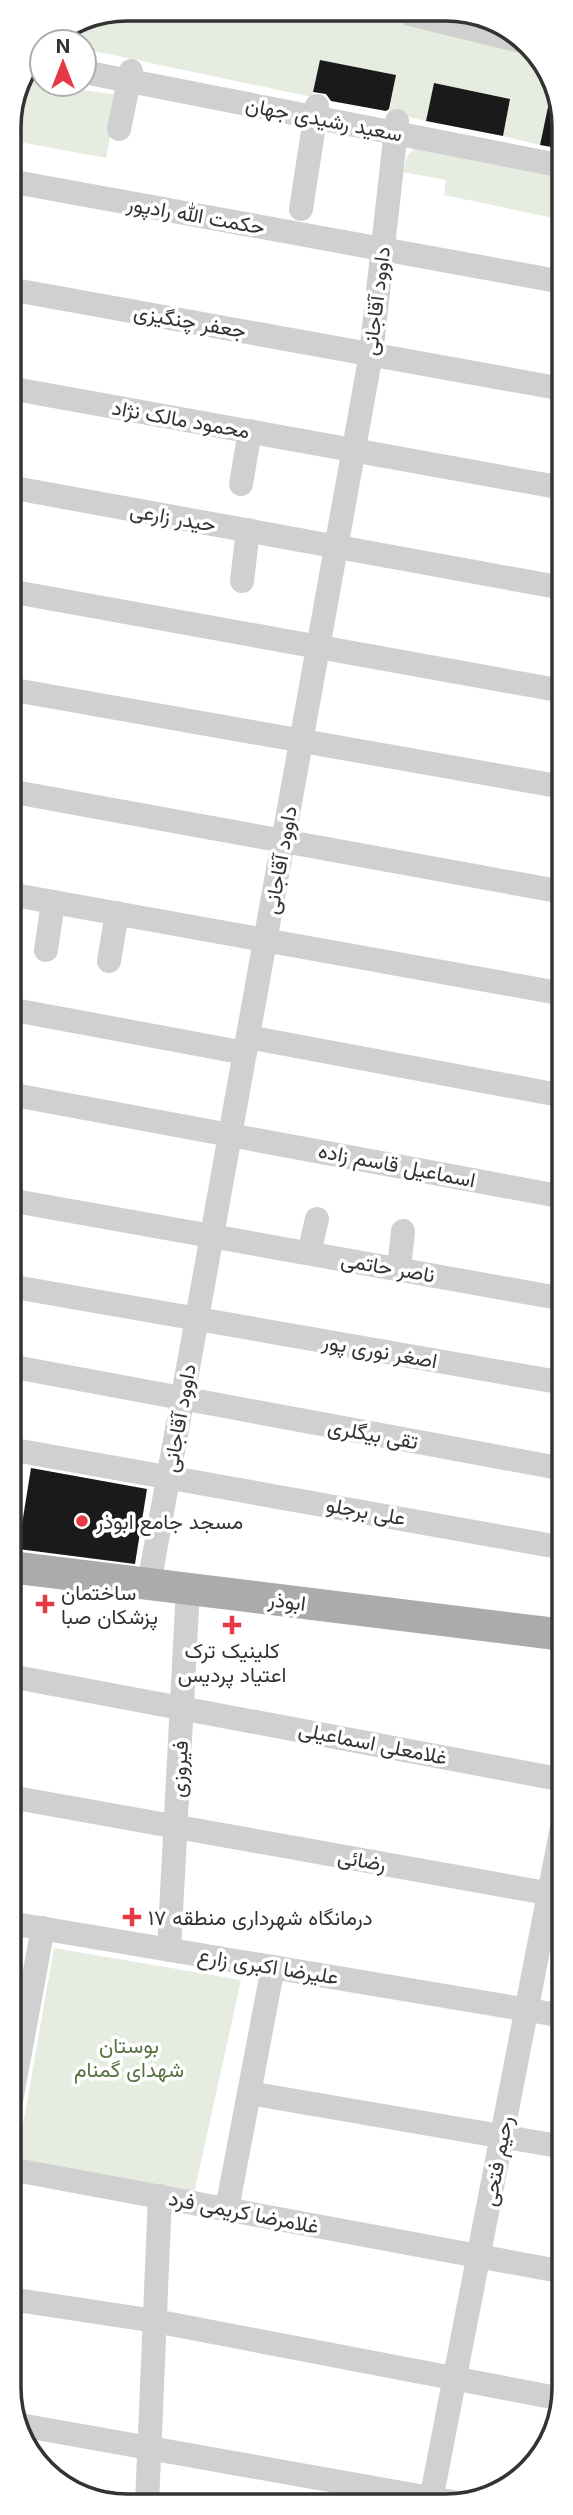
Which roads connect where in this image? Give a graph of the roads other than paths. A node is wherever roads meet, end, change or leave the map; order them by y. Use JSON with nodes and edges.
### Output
{"nodes":[{"id":1,"x":443,"y":21,"type":"edge"},
{"id":2,"x":496,"y":34,"type":"edge"},
{"id":3,"x":98,"y":66,"type":"edge"},
{"id":4,"x":98,"y":73,"type":"edge"},
{"id":5,"x":130,"y":76,"type":"junction"},
{"id":6,"x":316,"y":111,"type":"junction"},
{"id":7,"x":396,"y":127,"type":"junction"},
{"id":8,"x":119,"y":129,"type":"dead end"},
{"id":9,"x":552,"y":152,"type":"edge"},
{"id":10,"x":552,"y":163,"type":"edge"},
{"id":11,"x":21,"y":183,"type":"edge"},
{"id":12,"x":301,"y":209,"type":"dead end"},
{"id":13,"x":382,"y":249,"type":"junction"},
{"id":14,"x":552,"y":280,"type":"edge"},
{"id":15,"x":21,"y":291,"type":"edge"},
{"id":16,"x":371,"y":354,"type":"junction"},
{"id":17,"x":552,"y":387,"type":"edge"},
{"id":18,"x":21,"y":390,"type":"edge"},
{"id":19,"x":250,"y":431,"type":"junction"},
{"id":20,"x":354,"y":450,"type":"junction"},
{"id":21,"x":241,"y":484,"type":"dead end"},
{"id":22,"x":552,"y":486,"type":"edge"},
{"id":23,"x":21,"y":489,"type":"edge"},
{"id":24,"x":248,"y":530,"type":"junction"},
{"id":25,"x":336,"y":546,"type":"junction"},
{"id":26,"x":242,"y":581,"type":"dead end"},
{"id":27,"x":552,"y":586,"type":"edge"},
{"id":28,"x":21,"y":593,"type":"edge"},
{"id":29,"x":318,"y":647,"type":"junction"},
{"id":30,"x":552,"y":689,"type":"edge"},
{"id":31,"x":21,"y":691,"type":"edge"},
{"id":32,"x":301,"y":741,"type":"junction"},
{"id":33,"x":552,"y":786,"type":"edge"},
{"id":34,"x":21,"y":793,"type":"edge"},
{"id":35,"x":283,"y":841,"type":"junction"},
{"id":36,"x":552,"y":890,"type":"edge"},
{"id":37,"x":21,"y":896,"type":"edge"},
{"id":38,"x":53,"y":902,"type":"junction"},
{"id":39,"x":117,"y":914,"type":"junction"},
{"id":40,"x":265,"y":940,"type":"junction"},
{"id":41,"x":46,"y":950,"type":"dead end"},
{"id":42,"x":109,"y":961,"type":"dead end"},
{"id":43,"x":552,"y":992,"type":"edge"},
{"id":44,"x":21,"y":1011,"type":"edge"},
{"id":45,"x":246,"y":1045,"type":"junction"},
{"id":46,"x":552,"y":1095,"type":"edge"},
{"id":47,"x":21,"y":1096,"type":"edge"},
{"id":48,"x":230,"y":1133,"type":"junction"},
{"id":49,"x":552,"y":1195,"type":"edge"},
{"id":50,"x":21,"y":1202,"type":"edge"},
{"id":51,"x":317,"y":1219,"type":"dead end"},
{"id":52,"x":404,"y":1231,"type":"dead end"},
{"id":53,"x":212,"y":1235,"type":"junction"},
{"id":54,"x":309,"y":1253,"type":"junction"},
{"id":55,"x":399,"y":1269,"type":"junction"},
{"id":56,"x":21,"y":1288,"type":"edge"},
{"id":57,"x":552,"y":1297,"type":"edge"},
{"id":58,"x":197,"y":1319,"type":"junction"},
{"id":59,"x":21,"y":1368,"type":"edge"},
{"id":60,"x":552,"y":1381,"type":"edge"},
{"id":61,"x":183,"y":1398,"type":"junction"},
{"id":62,"x":21,"y":1451,"type":"edge"},
{"id":63,"x":552,"y":1467,"type":"edge"},
{"id":64,"x":169,"y":1475,"type":"junction"},
{"id":65,"x":552,"y":1546,"type":"edge"},
{"id":66,"x":21,"y":1568,"type":"edge"},
{"id":67,"x":149,"y":1584,"type":"junction"},
{"id":68,"x":188,"y":1589,"type":"junction"},
{"id":69,"x":552,"y":1634,"type":"edge"},
{"id":70,"x":21,"y":1678,"type":"edge"},
{"id":71,"x":182,"y":1706,"type":"junction"},
{"id":72,"x":552,"y":1778,"type":"edge"},
{"id":73,"x":21,"y":1799,"type":"edge"},
{"id":74,"x":176,"y":1826,"type":"junction"},
{"id":75,"x":552,"y":1894,"type":"edge"},
{"id":76,"x":552,"y":1911,"type":"edge"},
{"id":77,"x":21,"y":1925,"type":"edge"},
{"id":78,"x":43,"y":1928,"type":"junction"},
{"id":79,"x":169,"y":1950,"type":"junction"},
{"id":80,"x":273,"y":1967,"type":"junction"},
{"id":81,"x":527,"y":2009,"type":"junction"},
{"id":82,"x":552,"y":2014,"type":"edge"},
{"id":83,"x":21,"y":2024,"type":"edge"},
{"id":84,"x":249,"y":2093,"type":"junction"},
{"id":85,"x":502,"y":2137,"type":"junction"},
{"id":86,"x":552,"y":2145,"type":"edge"},
{"id":87,"x":21,"y":2171,"type":"edge"},
{"id":88,"x":160,"y":2196,"type":"junction"},
{"id":89,"x":227,"y":2209,"type":"junction"},
{"id":90,"x":479,"y":2256,"type":"junction"},
{"id":91,"x":552,"y":2270,"type":"edge"},
{"id":92,"x":21,"y":2301,"type":"edge"},
{"id":93,"x":155,"y":2321,"type":"junction"},
{"id":94,"x":455,"y":2379,"type":"junction"},
{"id":95,"x":552,"y":2397,"type":"edge"},
{"id":96,"x":29,"y":2427,"type":"edge"},
{"id":97,"x":150,"y":2447,"type":"junction"},
{"id":98,"x":148,"y":2494,"type":"edge"},
{"id":99,"x":390,"y":2494,"type":"edge"},
{"id":100,"x":433,"y":2494,"type":"edge"}],
"edges":[{"from":1,"to":2,"type":"street"},
{"from":3,"to":5,"type":"street","name":"سعید رشیدی جهان"},
{"from":4,"to":5,"type":"street","name":"سعید رشیدی جهان"},
{"from":5,"to":6,"type":"street","name":"سعید رشیدی جهان"},
{"from":5,"to":8,"type":"street"},
{"from":6,"to":7,"type":"street","name":"سعید رشیدی جهان"},
{"from":6,"to":12,"type":"street"},
{"from":7,"to":9,"type":"street","name":"سعید رشیدی جهان"},
{"from":7,"to":10,"type":"street","name":"سعید رشیدی جهان"},
{"from":7,"to":13,"type":"street","name":"داوود آقاجانی"},
{"from":11,"to":13,"type":"street","name":"حکمت الله رادپور"},
{"from":13,"to":14,"type":"street","name":"حکمت الله رادپور"},
{"from":13,"to":16,"type":"street","name":"داوود آقاجانی"},
{"from":15,"to":16,"type":"street","name":"جعفر چنگیزی"},
{"from":16,"to":17,"type":"street","name":"جعفر چنگیزی"},
{"from":16,"to":20,"type":"street","name":"داوود آقاجانی"},
{"from":18,"to":19,"type":"street","name":"محمود مالک نژاد"},
{"from":19,"to":20,"type":"street","name":"محمود مالک نژاد"},
{"from":19,"to":21,"type":"street"},
{"from":20,"to":22,"type":"street","name":"محمود مالک نژاد"},
{"from":20,"to":25,"type":"street","name":"داوود آقاجانی"},
{"from":23,"to":24,"type":"street","name":"حیدر زارعی"},
{"from":24,"to":25,"type":"street","name":"حیدر زارعی"},
{"from":24,"to":26,"type":"street"},
{"from":25,"to":27,"type":"street","name":"حیدر زارعی"},
{"from":25,"to":29,"type":"street","name":"داوود آقاجانی"},
{"from":28,"to":29,"type":"street"},
{"from":29,"to":30,"type":"street"},
{"from":29,"to":32,"type":"street","name":"داوود آقاجانی"},
{"from":31,"to":32,"type":"street"},
{"from":32,"to":33,"type":"street"},
{"from":32,"to":35,"type":"street","name":"داوود آقاجانی"},
{"from":34,"to":35,"type":"street"},
{"from":35,"to":36,"type":"street"},
{"from":35,"to":40,"type":"street","name":"داوود آقاجانی"},
{"from":37,"to":38,"type":"street"},
{"from":38,"to":39,"type":"street"},
{"from":38,"to":41,"type":"street"},
{"from":39,"to":40,"type":"street"},
{"from":39,"to":42,"type":"street"},
{"from":40,"to":43,"type":"street"},
{"from":40,"to":45,"type":"street","name":"داوود آقاجانی"},
{"from":44,"to":45,"type":"street"},
{"from":45,"to":46,"type":"street"},
{"from":45,"to":48,"type":"street","name":"داوود آقاجانی"},
{"from":47,"to":48,"type":"street","name":"اسماعیل قاسم زاده"},
{"from":48,"to":49,"type":"street","name":"اسماعیل قاسم زاده"},
{"from":48,"to":53,"type":"street","name":"داوود آقاجانی"},
{"from":50,"to":53,"type":"street","name":"ناصر حاتمی"},
{"from":51,"to":54,"type":"street"},
{"from":52,"to":55,"type":"street"},
{"from":53,"to":54,"type":"street","name":"ناصر حاتمی"},
{"from":53,"to":58,"type":"street","name":"داوود آقاجانی"},
{"from":54,"to":55,"type":"street","name":"ناصر حاتمی"},
{"from":55,"to":57,"type":"street","name":"ناصر حاتمی"},
{"from":56,"to":58,"type":"street","name":"اصغر نوری پور"},
{"from":58,"to":60,"type":"street","name":"اصغر نوری پور"},
{"from":58,"to":61,"type":"street","name":"داوود آقاجانی"},
{"from":59,"to":61,"type":"street","name":"تقی بیگلری"},
{"from":61,"to":63,"type":"street","name":"تقی بیگلری"},
{"from":61,"to":64,"type":"street","name":"داوود آقاجانی"},
{"from":62,"to":64,"type":"street","name":"علی برجلو"},
{"from":64,"to":65,"type":"street","name":"علی برجلو"},
{"from":64,"to":67,"type":"street","name":"داوود آقاجانی"},
{"from":66,"to":67,"type":"main road","name":"ابوذر"},
{"from":67,"to":68,"type":"main road","name":"ابوذر"},
{"from":68,"to":69,"type":"main road","name":"ابوذر"},
{"from":68,"to":71,"type":"street","name":"فیروزی"},
{"from":70,"to":71,"type":"street","name":"غلامعلی اسماعیلی"},
{"from":71,"to":72,"type":"street","name":"غلامعلی اسماعیلی"},
{"from":71,"to":74,"type":"street","name":"فیروزی"},
{"from":73,"to":74,"type":"street","name":"رضائی"},
{"from":74,"to":75,"type":"street","name":"رضائی"},
{"from":74,"to":79,"type":"street","name":"فیروزی"},
{"from":76,"to":81,"type":"street","name":"رحیم فتحی"},
{"from":77,"to":78,"type":"street","name":"علیرضا اکبری زارع"},
{"from":78,"to":79,"type":"street","name":"علیرضا اکبری زارع"},
{"from":78,"to":83,"type":"street"},
{"from":79,"to":80,"type":"street","name":"علیرضا اکبری زارع"},
{"from":80,"to":81,"type":"street","name":"علیرضا اکبری زارع"},
{"from":80,"to":84,"type":"street"},
{"from":81,"to":82,"type":"street","name":"علیرضا اکبری زارع"},
{"from":81,"to":85,"type":"street","name":"رحیم فتحی"},
{"from":84,"to":85,"type":"street"},
{"from":84,"to":89,"type":"street"},
{"from":85,"to":86,"type":"street"},
{"from":85,"to":90,"type":"street","name":"رحیم فتحی"},
{"from":87,"to":88,"type":"street","name":"غلامرضا کریمی فرد"},
{"from":88,"to":89,"type":"street","name":"غلامرضا کریمی فرد"},
{"from":88,"to":93,"type":"street"},
{"from":89,"to":90,"type":"street","name":"غلامرضا کریمی فرد"},
{"from":90,"to":91,"type":"street","name":"غلامرضا کریمی فرد"},
{"from":90,"to":94,"type":"street","name":"رحیم فتحی"},
{"from":92,"to":93,"type":"street"},
{"from":93,"to":94,"type":"street"},
{"from":93,"to":97,"type":"street"},
{"from":94,"to":95,"type":"street"},
{"from":94,"to":100,"type":"street","name":"رحیم فتحی"},
{"from":96,"to":97,"type":"street"},
{"from":97,"to":98,"type":"street"},
{"from":97,"to":99,"type":"street"}]}
